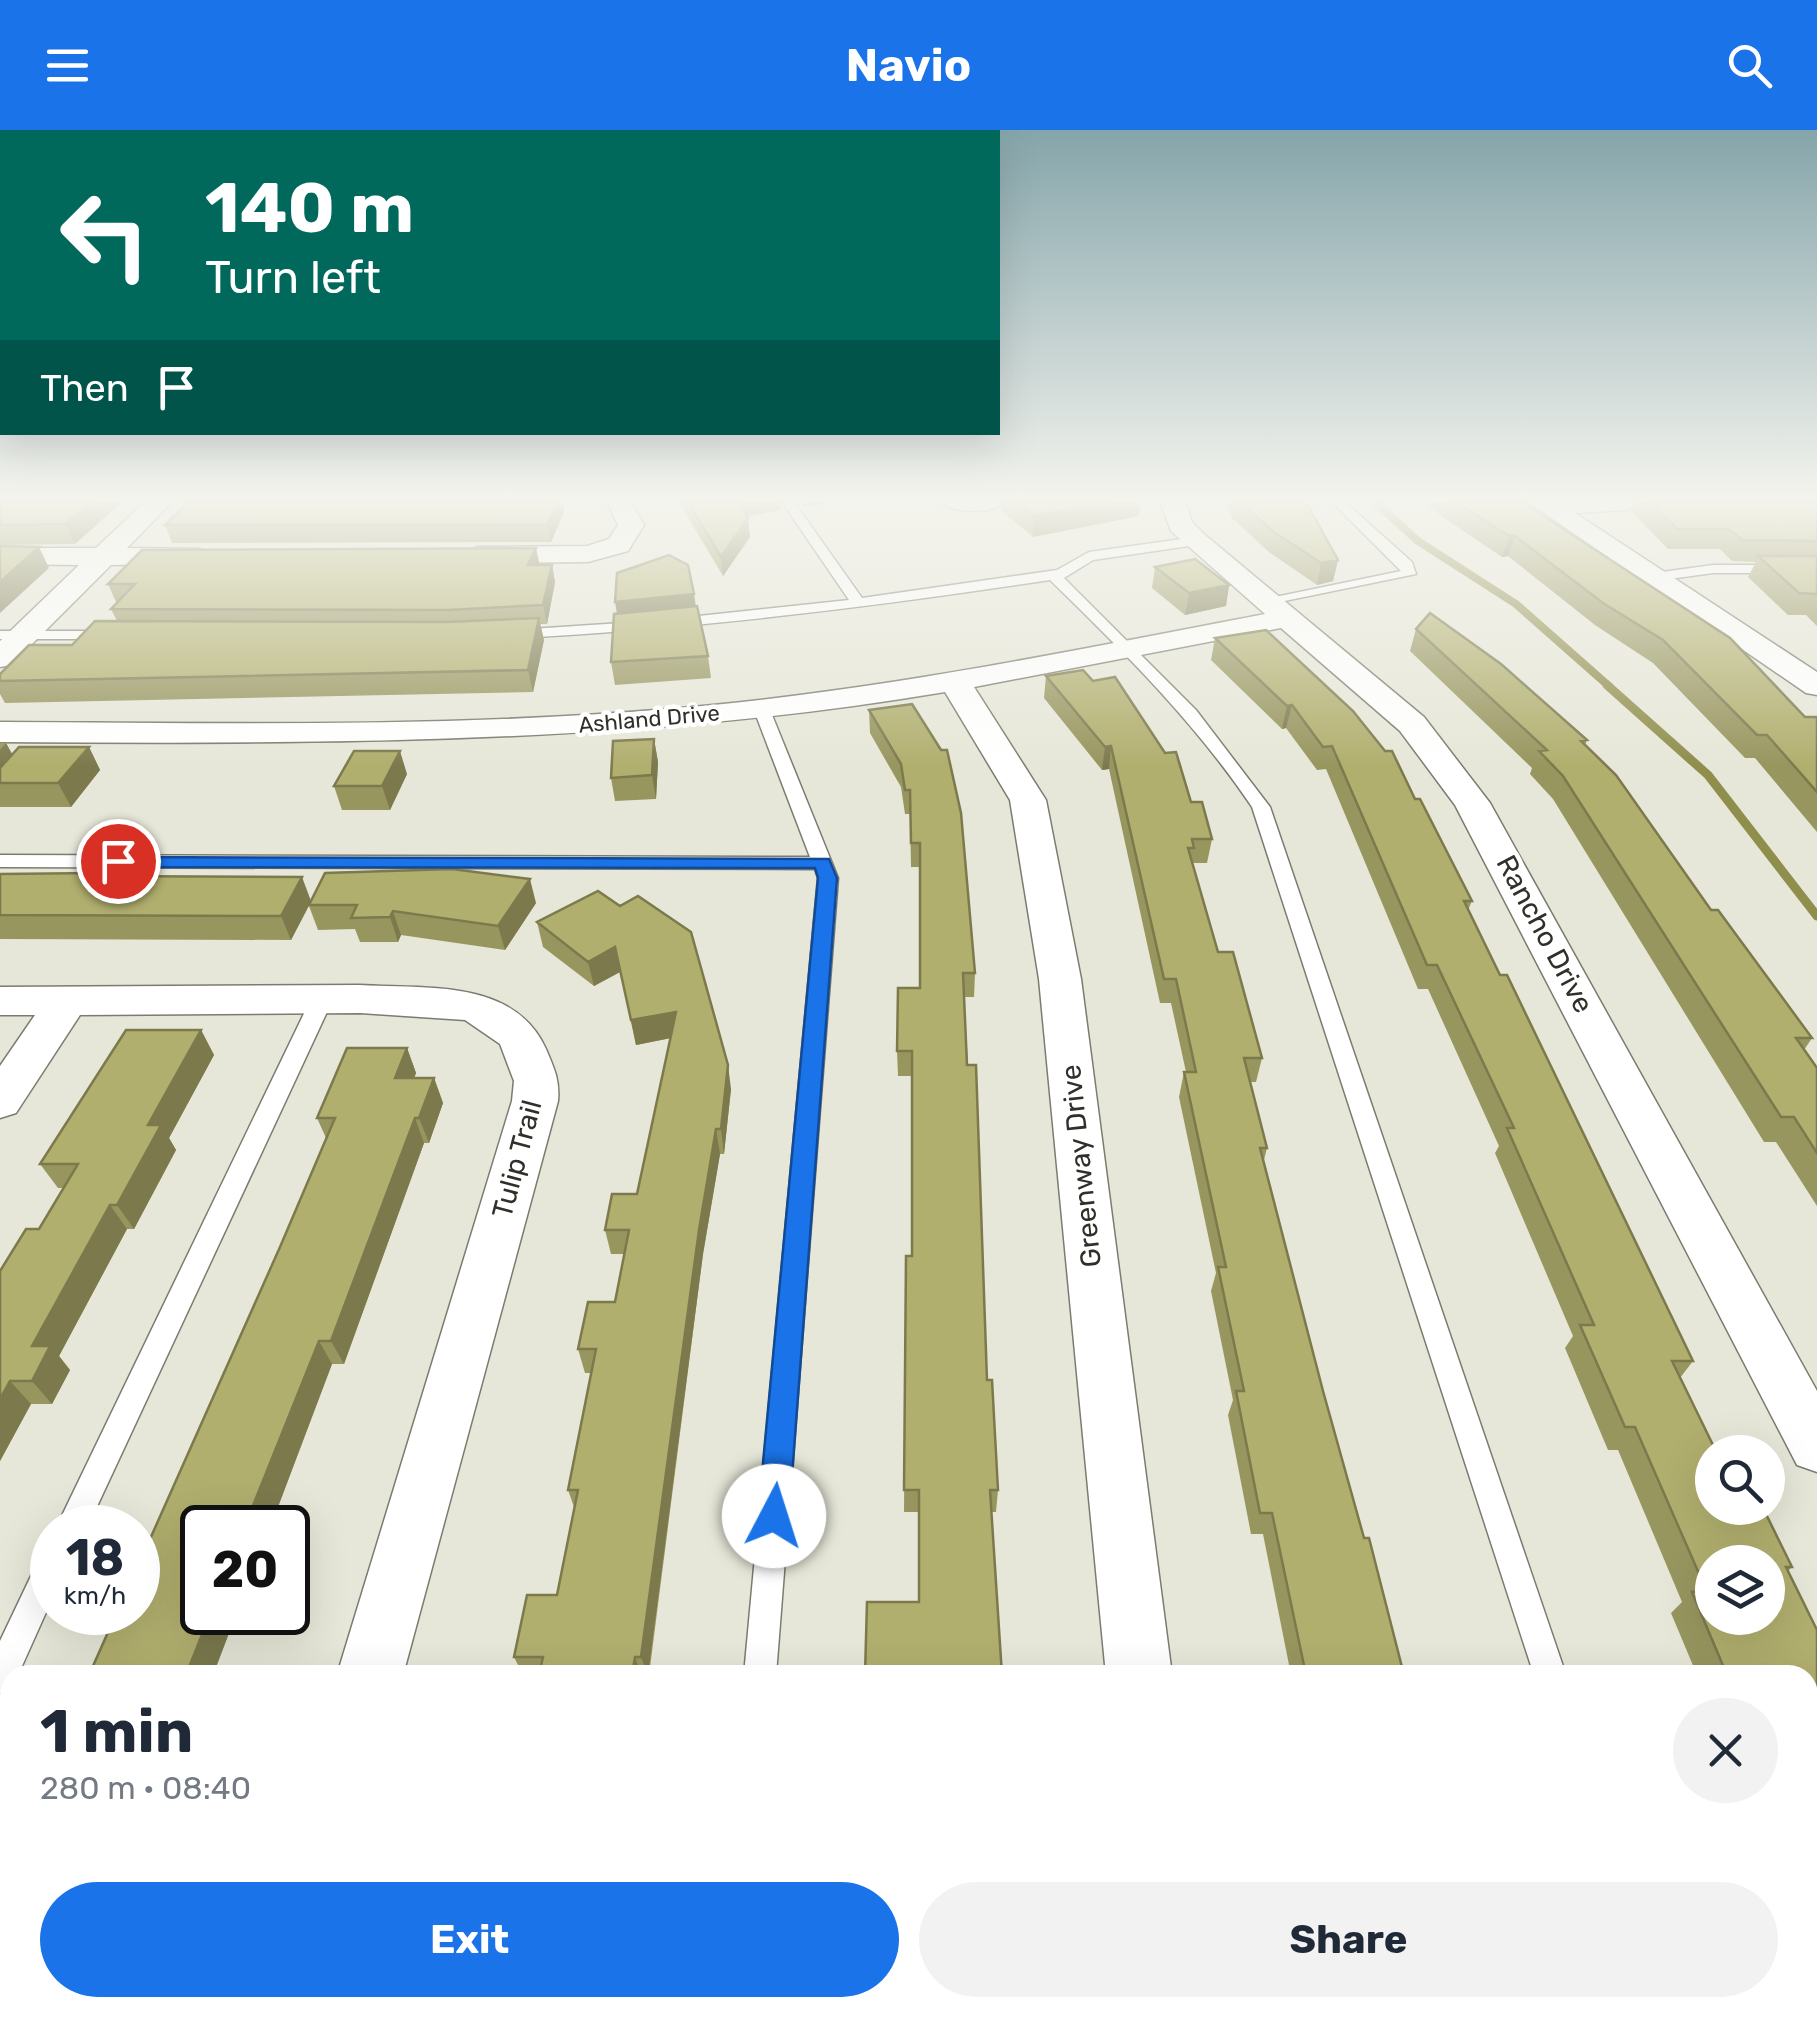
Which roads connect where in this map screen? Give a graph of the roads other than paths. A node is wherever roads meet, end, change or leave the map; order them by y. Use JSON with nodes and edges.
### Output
{"nodes":[{"id":1,"x":63,"y":590,"type":"edge"},
{"id":2,"x":849,"y":590,"type":"edge"},
{"id":3,"x":952,"y":590,"type":"edge"},
{"id":4,"x":1069,"y":590,"type":"edge"},
{"id":5,"x":1256,"y":590,"type":"edge"},
{"id":6,"x":1351,"y":590,"type":"edge"},
{"id":7,"x":1675,"y":590,"type":"edge"},
{"id":8,"x":859,"y":604,"type":"junction"},
{"id":9,"x":1280,"y":610,"type":"junction"},
{"id":10,"x":505,"y":634,"type":"edge"},
{"id":11,"x":11,"y":635,"type":"edge"},
{"id":12,"x":122,"y":635,"type":"edge"},
{"id":13,"x":1798,"y":644,"type":"dead end"},
{"id":14,"x":1761,"y":647,"type":"junction"},
{"id":15,"x":1130,"y":648,"type":"junction"},
{"id":16,"x":0,"y":658,"type":"edge"},
{"id":17,"x":953,"y":680,"type":"junction"},
{"id":18,"x":1817,"y":686,"type":"edge"},
{"id":19,"x":762,"y":710,"type":"junction"},
{"id":20,"x":0,"y":732,"type":"edge"},
{"id":21,"x":0,"y":861,"type":"edge"},
{"id":22,"x":823,"y":863,"type":"junction"},
{"id":23,"x":322,"y":999,"type":"junction"},
{"id":24,"x":0,"y":1001,"type":"edge"},
{"id":25,"x":68,"y":1001,"type":"junction"},
{"id":26,"x":0,"y":1101,"type":"edge"},
{"id":27,"x":1817,"y":1446,"type":"edge"},
{"id":28,"x":82,"y":1505,"type":"edge"},
{"id":29,"x":30,"y":1613,"type":"edge"},
{"id":30,"x":5,"y":1665,"type":"edge"},
{"id":31,"x":373,"y":1665,"type":"edge"},
{"id":32,"x":761,"y":1665,"type":"edge"},
{"id":33,"x":1138,"y":1665,"type":"edge"},
{"id":34,"x":1547,"y":1665,"type":"edge"}],
"edges":[{"from":1,"to":11,"type":"street"},
{"from":2,"to":8,"type":"lane"},
{"from":3,"to":8,"type":"lane"},
{"from":4,"to":15,"type":"lane"},
{"from":5,"to":9,"type":"street","name":"Rancho Drive"},
{"from":6,"to":9,"type":"lane"},
{"from":7,"to":14,"type":"street"},
{"from":8,"to":10,"type":"lane"},
{"from":9,"to":15,"type":"street","name":"Ashland Drive"},
{"from":9,"to":27,"type":"street","name":"Rancho Drive"},
{"from":11,"to":12,"type":"lane"},
{"from":11,"to":16,"type":"street"},
{"from":13,"to":14,"type":"street"},
{"from":14,"to":18,"type":"street"},
{"from":15,"to":17,"type":"street","name":"Ashland Drive"},
{"from":15,"to":34,"type":"lane"},
{"from":17,"to":19,"type":"street","name":"Ashland Drive"},
{"from":17,"to":33,"type":"street","name":"Greenway Drive"},
{"from":19,"to":20,"type":"street","name":"Ashland Drive"},
{"from":19,"to":22,"type":"lane"},
{"from":21,"to":22,"type":"lane"},
{"from":22,"to":32,"type":"lane"},
{"from":23,"to":25,"type":"street","name":"Tulip Trail"},
{"from":23,"to":28,"type":"lane"},
{"from":23,"to":31,"type":"street","name":"Tulip Trail"},
{"from":24,"to":25,"type":"street","name":"Tulip Trail"},
{"from":25,"to":26,"type":"street"},
{"from":29,"to":30,"type":"lane"}]}
